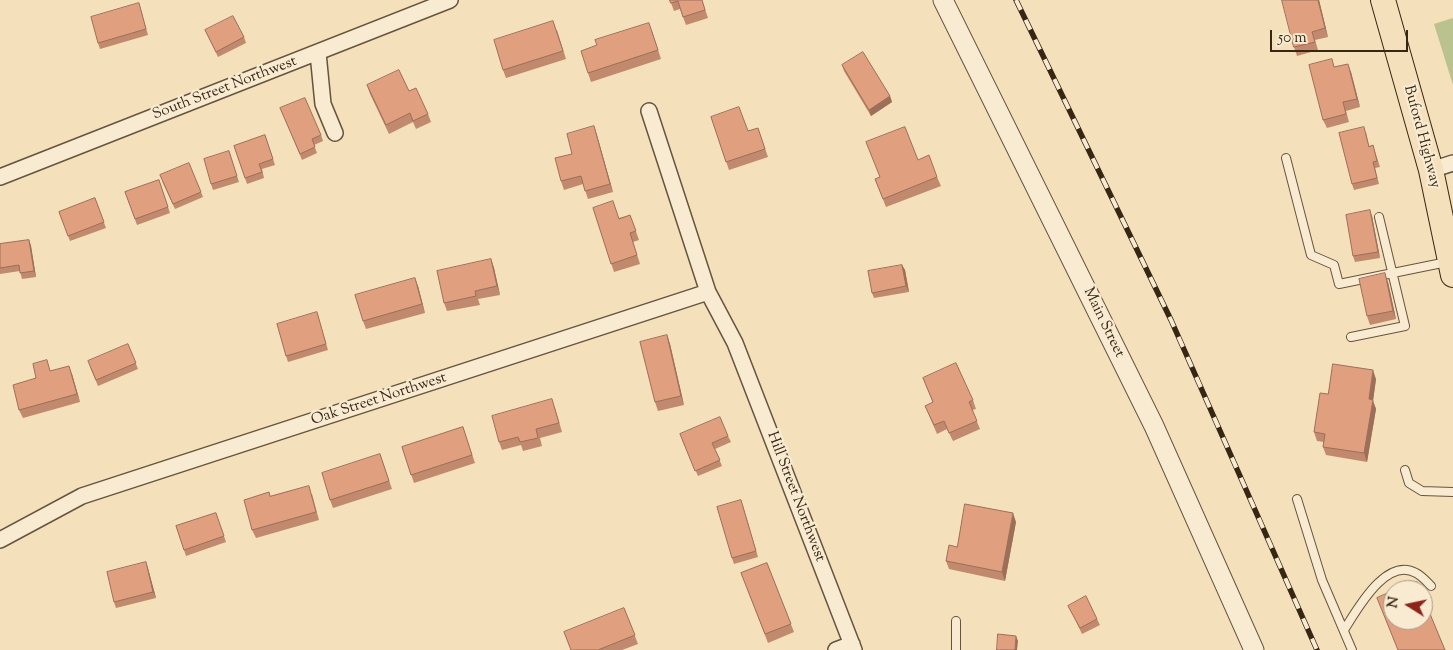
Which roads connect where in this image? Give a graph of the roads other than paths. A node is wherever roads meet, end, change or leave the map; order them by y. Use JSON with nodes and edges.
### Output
{"nodes":[{"id":1,"x":450,"y":0,"type":"edge"},
{"id":2,"x":942,"y":0,"type":"edge"},
{"id":3,"x":1383,"y":0,"type":"edge"},
{"id":4,"x":424,"y":5,"type":"edge"},
{"id":5,"x":318,"y":54,"type":"junction"},
{"id":6,"x":649,"y":111,"type":"dead end"},
{"id":7,"x":335,"y":133,"type":"dead end"},
{"id":8,"x":1286,"y":158,"type":"dead end"},
{"id":9,"x":1442,"y":166,"type":"edge"},
{"id":10,"x":0,"y":177,"type":"edge"},
{"id":11,"x":1380,"y":217,"type":"dead end"},
{"id":12,"x":1452,"y":268,"type":"edge"},
{"id":13,"x":1393,"y":273,"type":"junction"},
{"id":14,"x":708,"y":292,"type":"junction"},
{"id":15,"x":1351,"y":337,"type":"dead end"},
{"id":16,"x":1405,"y":470,"type":"dead end"},
{"id":17,"x":1453,"y":492,"type":"edge"},
{"id":18,"x":1297,"y":499,"type":"dead end"},
{"id":19,"x":0,"y":540,"type":"edge"},
{"id":20,"x":1425,"y":580,"type":"edge"},
{"id":21,"x":956,"y":621,"type":"dead end"},
{"id":22,"x":1344,"y":630,"type":"junction"},
{"id":23,"x":853,"y":647,"type":"edge"},
{"id":24,"x":836,"y":650,"type":"edge"},
{"id":25,"x":956,"y":650,"type":"edge"},
{"id":26,"x":1254,"y":650,"type":"edge"},
{"id":27,"x":1352,"y":650,"type":"edge"}],
"edges":[{"from":1,"to":4,"type":"street","name":"South Street Northwest"},
{"from":2,"to":26,"type":"street","name":"Main Street"},
{"from":3,"to":9,"type":"main road","name":"Buford Highway"},
{"from":4,"to":5,"type":"street","name":"South Street Northwest"},
{"from":5,"to":7,"type":"street"},
{"from":5,"to":10,"type":"street","name":"South Street Northwest"},
{"from":6,"to":14,"type":"street"},
{"from":8,"to":13,"type":"lane"},
{"from":9,"to":12,"type":"main road","name":"Buford Highway"},
{"from":11,"to":13,"type":"lane"},
{"from":12,"to":13,"type":"lane"},
{"from":13,"to":15,"type":"lane"},
{"from":14,"to":19,"type":"street","name":"Oak Street Northwest"},
{"from":14,"to":23,"type":"street","name":"Hill Street Northwest"},
{"from":16,"to":17,"type":"lane"},
{"from":18,"to":22,"type":"lane"},
{"from":20,"to":22,"type":"lane"},
{"from":21,"to":25,"type":"lane"},
{"from":22,"to":27,"type":"lane"},
{"from":23,"to":24,"type":"street"}]}
